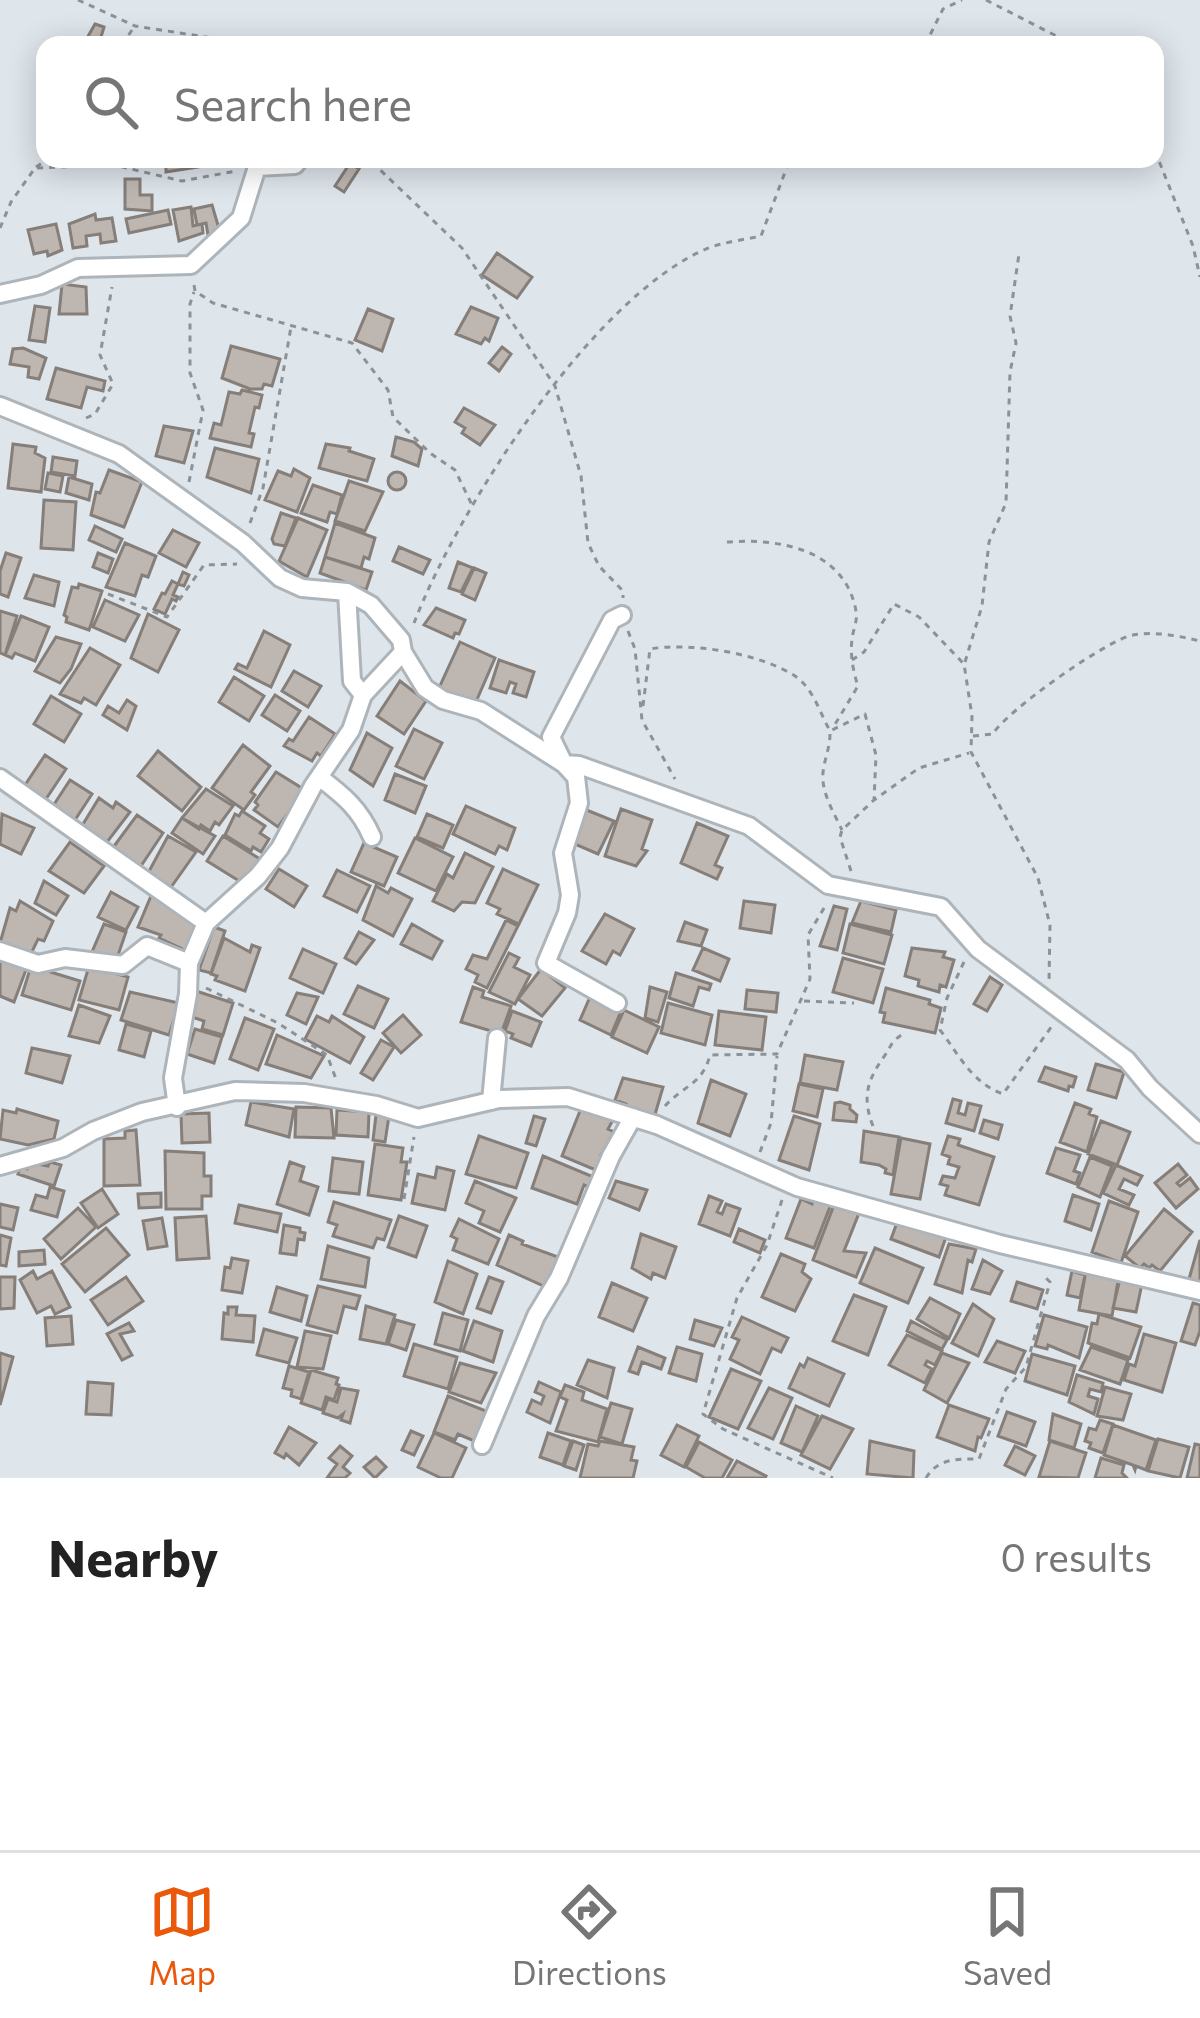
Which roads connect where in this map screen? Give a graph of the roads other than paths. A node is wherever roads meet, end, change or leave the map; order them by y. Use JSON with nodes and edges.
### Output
{"nodes":[{"id":1,"x":257,"y":168,"type":"edge"},
{"id":2,"x":0,"y":294,"type":"edge"},
{"id":3,"x":0,"y":406,"type":"edge"},
{"id":4,"x":347,"y":592,"type":"junction"},
{"id":5,"x":622,"y":615,"type":"road end"},
{"id":6,"x":403,"y":652,"type":"junction"},
{"id":7,"x":363,"y":695,"type":"junction"},
{"id":8,"x":563,"y":764,"type":"junction"},
{"id":9,"x":320,"y":777,"type":"junction"},
{"id":10,"x":0,"y":778,"type":"edge"},
{"id":11,"x":371,"y":837,"type":"dead end"},
{"id":12,"x":206,"y":922,"type":"junction"},
{"id":13,"x":0,"y":951,"type":"edge"},
{"id":14,"x":189,"y":971,"type":"junction"},
{"id":15,"x":617,"y":1003,"type":"dead end"},
{"id":16,"x":497,"y":1038,"type":"dead end"},
{"id":17,"x":491,"y":1101,"type":"junction"},
{"id":18,"x":176,"y":1107,"type":"junction"},
{"id":19,"x":633,"y":1117,"type":"junction"},
{"id":20,"x":1200,"y":1134,"type":"edge"},
{"id":21,"x":0,"y":1166,"type":"edge"},
{"id":22,"x":1200,"y":1291,"type":"edge"},
{"id":23,"x":482,"y":1445,"type":"dead end"}],
"edges":[{"from":1,"to":2,"type":"street"},
{"from":3,"to":4,"type":"street"},
{"from":4,"to":6,"type":"street"},
{"from":4,"to":7,"type":"street"},
{"from":5,"to":8,"type":"street"},
{"from":6,"to":7,"type":"street"},
{"from":6,"to":8,"type":"street"},
{"from":7,"to":9,"type":"street"},
{"from":8,"to":15,"type":"street"},
{"from":8,"to":20,"type":"street"},
{"from":9,"to":11,"type":"street"},
{"from":9,"to":12,"type":"street"},
{"from":10,"to":12,"type":"street"},
{"from":12,"to":14,"type":"street"},
{"from":13,"to":14,"type":"street"},
{"from":14,"to":18,"type":"street"},
{"from":16,"to":17,"type":"street"},
{"from":17,"to":18,"type":"street"},
{"from":17,"to":19,"type":"street"},
{"from":18,"to":21,"type":"street"},
{"from":19,"to":22,"type":"street"},
{"from":19,"to":23,"type":"street"}]}
